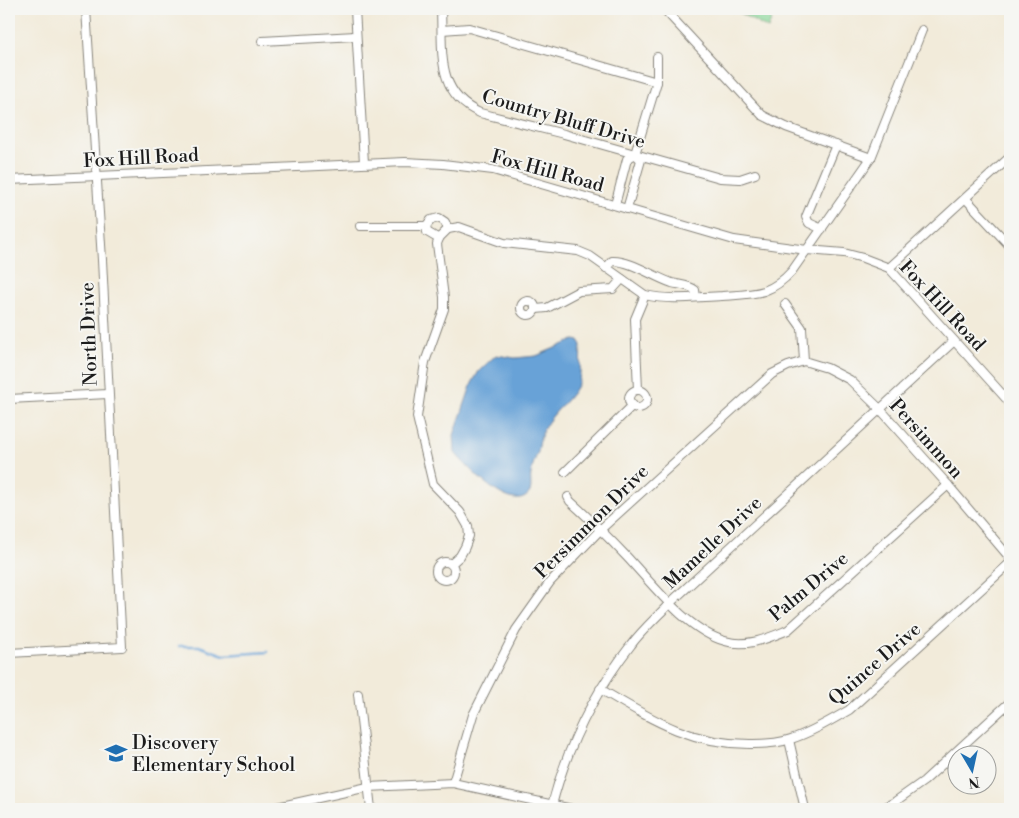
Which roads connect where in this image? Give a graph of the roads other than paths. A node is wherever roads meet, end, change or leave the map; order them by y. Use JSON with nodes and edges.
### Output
{"nodes":[{"id":1,"x":86,"y":9,"type":"edge"},
{"id":2,"x":355,"y":9,"type":"edge"},
{"id":3,"x":440,"y":9,"type":"edge"},
{"id":4,"x":664,"y":9,"type":"edge"},
{"id":5,"x":442,"y":30,"type":"junction"},
{"id":6,"x":922,"y":30,"type":"dead end"},
{"id":7,"x":356,"y":36,"type":"junction"},
{"id":8,"x":262,"y":41,"type":"dead end"},
{"id":9,"x":657,"y":57,"type":"dead end"},
{"id":10,"x":656,"y":82,"type":"junction"},
{"id":11,"x":836,"y":145,"type":"junction"},
{"id":12,"x":636,"y":154,"type":"junction"},
{"id":13,"x":1010,"y":157,"type":"edge"},
{"id":14,"x":871,"y":158,"type":"junction"},
{"id":15,"x":364,"y":163,"type":"junction"},
{"id":16,"x":755,"y":174,"type":"dead end"},
{"id":17,"x":96,"y":176,"type":"junction"},
{"id":18,"x":9,"y":180,"type":"edge"},
{"id":19,"x":966,"y":198,"type":"junction"},
{"id":20,"x":615,"y":205,"type":"junction"},
{"id":21,"x":626,"y":209,"type":"junction"},
{"id":22,"x":360,"y":226,"type":"dead end"},
{"id":23,"x":426,"y":226,"type":"junction"},
{"id":24,"x":448,"y":229,"type":"junction"},
{"id":25,"x":822,"y":229,"type":"junction"},
{"id":26,"x":439,"y":239,"type":"junction"},
{"id":27,"x":1010,"y":246,"type":"edge"},
{"id":28,"x":807,"y":250,"type":"junction"},
{"id":29,"x":606,"y":268,"type":"junction"},
{"id":30,"x":889,"y":268,"type":"junction"},
{"id":31,"x":622,"y":279,"type":"junction"},
{"id":32,"x":645,"y":294,"type":"junction"},
{"id":33,"x":696,"y":297,"type":"junction"},
{"id":34,"x":785,"y":304,"type":"dead end"},
{"id":35,"x":536,"y":309,"type":"dead end"},
{"id":36,"x":954,"y":341,"type":"junction"},
{"id":37,"x":804,"y":361,"type":"junction"},
{"id":38,"x":638,"y":390,"type":"junction"},
{"id":39,"x":108,"y":394,"type":"junction"},
{"id":40,"x":9,"y":399,"type":"edge"},
{"id":41,"x":1010,"y":403,"type":"edge"},
{"id":42,"x":633,"y":405,"type":"junction"},
{"id":43,"x":880,"y":409,"type":"junction"},
{"id":44,"x":565,"y":472,"type":"dead end"},
{"id":45,"x":948,"y":485,"type":"junction"},
{"id":46,"x":568,"y":497,"type":"dead end"},
{"id":47,"x":600,"y":529,"type":"junction"},
{"id":48,"x":1010,"y":558,"type":"edge"},
{"id":49,"x":1010,"y":563,"type":"edge"},
{"id":50,"x":452,"y":564,"type":"dead end"},
{"id":51,"x":670,"y":603,"type":"junction"},
{"id":52,"x":9,"y":653,"type":"edge"},
{"id":53,"x":600,"y":689,"type":"junction"},
{"id":54,"x":358,"y":694,"type":"dead end"},
{"id":55,"x":1010,"y":702,"type":"edge"},
{"id":56,"x":789,"y":740,"type":"junction"},
{"id":57,"x":453,"y":783,"type":"junction"},
{"id":58,"x":368,"y":787,"type":"junction"},
{"id":59,"x":552,"y":806,"type":"edge"},
{"id":60,"x":268,"y":809,"type":"edge"},
{"id":61,"x":371,"y":809,"type":"edge"},
{"id":62,"x":572,"y":809,"type":"edge"},
{"id":63,"x":805,"y":809,"type":"edge"},
{"id":64,"x":882,"y":809,"type":"edge"}],
"edges":[{"from":1,"to":17,"type":"street","name":"North Drive"},
{"from":2,"to":7,"type":"street"},
{"from":3,"to":5,"type":"street","name":"Country Bluff Drive"},
{"from":4,"to":11,"type":"street"},
{"from":5,"to":10,"type":"street"},
{"from":5,"to":12,"type":"street","name":"Country Bluff Drive"},
{"from":6,"to":14,"type":"street"},
{"from":7,"to":8,"type":"street"},
{"from":7,"to":15,"type":"street"},
{"from":9,"to":10,"type":"street"},
{"from":10,"to":12,"type":"street"},
{"from":11,"to":14,"type":"street"},
{"from":11,"to":25,"type":"street"},
{"from":12,"to":16,"type":"street","name":"Country Bluff Drive"},
{"from":12,"to":20,"type":"street"},
{"from":12,"to":21,"type":"street"},
{"from":13,"to":19,"type":"street"},
{"from":14,"to":25,"type":"street"},
{"from":15,"to":17,"type":"street","name":"Fox Hill Road"},
{"from":15,"to":20,"type":"street","name":"Fox Hill Road"},
{"from":17,"to":18,"type":"street","name":"Fox Hill Road"},
{"from":17,"to":39,"type":"street","name":"North Drive"},
{"from":19,"to":27,"type":"street"},
{"from":19,"to":30,"type":"street"},
{"from":20,"to":21,"type":"street","name":"Fox Hill Road"},
{"from":21,"to":28,"type":"street","name":"Fox Hill Road"},
{"from":22,"to":23,"type":"street"},
{"from":23,"to":24,"type":"street"},
{"from":23,"to":26,"type":"street"},
{"from":24,"to":26,"type":"street"},
{"from":24,"to":29,"type":"street"},
{"from":25,"to":28,"type":"street"},
{"from":26,"to":50,"type":"street"},
{"from":28,"to":30,"type":"street","name":"Fox Hill Road"},
{"from":28,"to":33,"type":"street"},
{"from":29,"to":31,"type":"street"},
{"from":29,"to":33,"type":"street"},
{"from":30,"to":36,"type":"street","name":"Fox Hill Road"},
{"from":31,"to":32,"type":"street"},
{"from":31,"to":35,"type":"street"},
{"from":32,"to":33,"type":"street"},
{"from":32,"to":38,"type":"street"},
{"from":34,"to":37,"type":"street"},
{"from":36,"to":41,"type":"street","name":"Fox Hill Road"},
{"from":36,"to":43,"type":"street","name":"Mamelle Drive"},
{"from":37,"to":43,"type":"street","name":"Persimmon"},
{"from":37,"to":47,"type":"street","name":"Persimmon Drive"},
{"from":38,"to":42,"type":"street"},
{"from":38,"to":42,"type":"street"},
{"from":39,"to":40,"type":"street","name":"North Drive"},
{"from":39,"to":52,"type":"street"},
{"from":42,"to":44,"type":"street"},
{"from":43,"to":45,"type":"street","name":"Persimmon"},
{"from":43,"to":51,"type":"street","name":"Mamelle Drive"},
{"from":45,"to":48,"type":"street","name":"Persimmon"},
{"from":45,"to":51,"type":"street","name":"Palm Drive"},
{"from":46,"to":47,"type":"street","name":"Palm Drive"},
{"from":47,"to":51,"type":"street","name":"Palm Drive"},
{"from":47,"to":57,"type":"street","name":"Persimmon Drive"},
{"from":49,"to":56,"type":"street","name":"Quince Drive"},
{"from":51,"to":53,"type":"street","name":"Mamelle Drive"},
{"from":53,"to":56,"type":"street","name":"Quince Drive"},
{"from":53,"to":59,"type":"street","name":"Mamelle Drive"},
{"from":54,"to":58,"type":"street"},
{"from":55,"to":64,"type":"street"},
{"from":56,"to":63,"type":"street"},
{"from":57,"to":58,"type":"street"},
{"from":57,"to":59,"type":"street"},
{"from":58,"to":60,"type":"street"},
{"from":58,"to":61,"type":"street"},
{"from":59,"to":62,"type":"street"}]}
